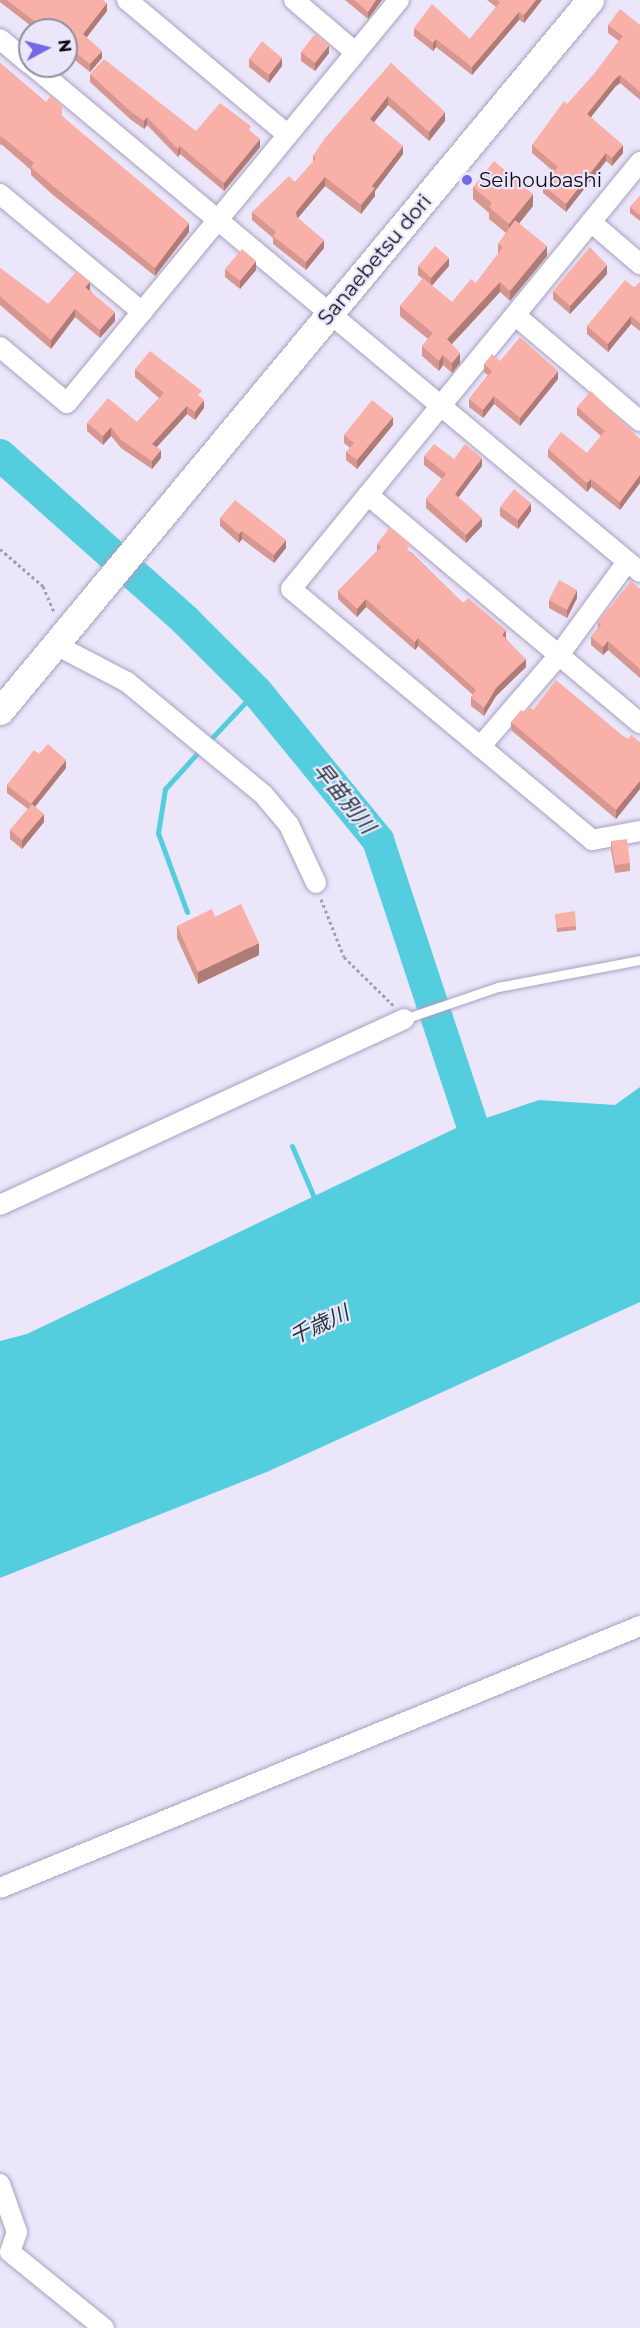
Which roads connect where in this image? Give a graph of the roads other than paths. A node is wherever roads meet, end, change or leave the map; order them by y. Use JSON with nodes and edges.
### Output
{"nodes":[{"id":1,"x":127,"y":0,"type":"edge"},
{"id":2,"x":294,"y":0,"type":"edge"},
{"id":3,"x":399,"y":0,"type":"edge"},
{"id":4,"x":590,"y":0,"type":"edge"},
{"id":5,"x":0,"y":39,"type":"edge"},
{"id":6,"x":355,"y":52,"type":"junction"},
{"id":7,"x":18,"y":54,"type":"edge"},
{"id":8,"x":47,"y":78,"type":"edge"},
{"id":9,"x":288,"y":135,"type":"junction"},
{"id":10,"x":640,"y":162,"type":"edge"},
{"id":11,"x":0,"y":194,"type":"edge"},
{"id":12,"x":218,"y":220,"type":"junction"},
{"id":13,"x":591,"y":222,"type":"junction"},
{"id":14,"x":640,"y":264,"type":"edge"},
{"id":15,"x":142,"y":312,"type":"junction"},
{"id":16,"x":329,"y":315,"type":"junction"},
{"id":17,"x":514,"y":315,"type":"junction"},
{"id":18,"x":0,"y":347,"type":"edge"},
{"id":19,"x":440,"y":407,"type":"junction"},
{"id":20,"x":640,"y":421,"type":"edge"},
{"id":21,"x":368,"y":495,"type":"junction"},
{"id":22,"x":634,"y":567,"type":"edge"},
{"id":23,"x":64,"y":636,"type":"junction"},
{"id":24,"x":559,"y":655,"type":"junction"},
{"id":25,"x":0,"y":711,"type":"edge"},
{"id":26,"x":640,"y":723,"type":"edge"},
{"id":27,"x":480,"y":747,"type":"junction"},
{"id":28,"x":640,"y":831,"type":"edge"},
{"id":29,"x":316,"y":883,"type":"road end"},
{"id":30,"x":640,"y":960,"type":"edge"},
{"id":31,"x":404,"y":1019,"type":"joint"},
{"id":32,"x":0,"y":1205,"type":"edge"},
{"id":33,"x":640,"y":1626,"type":"edge"},
{"id":34,"x":0,"y":1888,"type":"edge"},
{"id":35,"x":0,"y":2184,"type":"edge"},
{"id":36,"x":5,"y":2257,"type":"edge"},
{"id":37,"x":104,"y":2328,"type":"edge"}],
"edges":[{"from":1,"to":9,"type":"street"},
{"from":2,"to":6,"type":"street"},
{"from":3,"to":6,"type":"street"},
{"from":4,"to":16,"type":"street","name":"Sanaebetsu dori"},
{"from":5,"to":7,"type":"street"},
{"from":6,"to":9,"type":"street"},
{"from":8,"to":12,"type":"street"},
{"from":9,"to":12,"type":"street"},
{"from":10,"to":13,"type":"street"},
{"from":11,"to":15,"type":"street"},
{"from":12,"to":15,"type":"street"},
{"from":12,"to":16,"type":"street"},
{"from":13,"to":14,"type":"street"},
{"from":13,"to":17,"type":"street"},
{"from":15,"to":18,"type":"street"},
{"from":16,"to":19,"type":"street"},
{"from":16,"to":23,"type":"street","name":"Sanaebetsu dori"},
{"from":17,"to":19,"type":"street"},
{"from":17,"to":20,"type":"street"},
{"from":19,"to":21,"type":"street"},
{"from":19,"to":22,"type":"street"},
{"from":21,"to":24,"type":"street"},
{"from":21,"to":27,"type":"street"},
{"from":22,"to":24,"type":"street"},
{"from":23,"to":25,"type":"street","name":"Sanaebetsu dori"},
{"from":23,"to":29,"type":"street"},
{"from":24,"to":26,"type":"street"},
{"from":24,"to":27,"type":"street"},
{"from":27,"to":28,"type":"street"},
{"from":30,"to":31,"type":"lane"},
{"from":31,"to":32,"type":"street"},
{"from":33,"to":34,"type":"street"},
{"from":35,"to":36,"type":"street"},
{"from":36,"to":37,"type":"street"}]}
